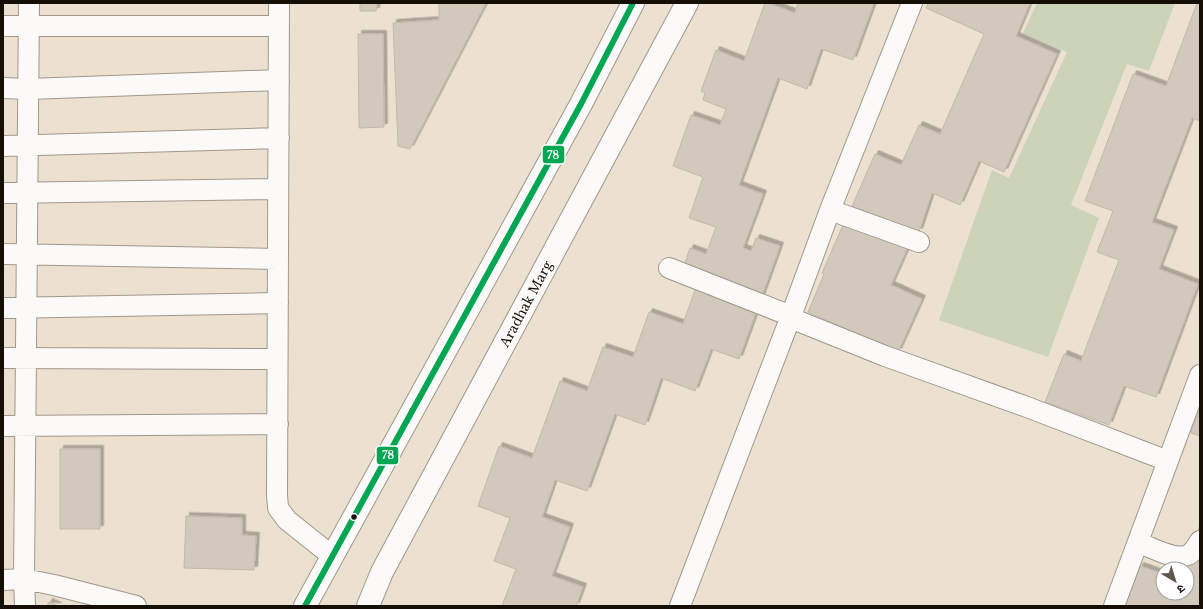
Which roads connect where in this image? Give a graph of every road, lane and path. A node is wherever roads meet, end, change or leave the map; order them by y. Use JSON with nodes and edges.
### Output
{"nodes":[{"id":1,"x":29,"y":3,"type":"edge"},
{"id":2,"x":279,"y":3,"type":"edge"},
{"id":3,"x":633,"y":3,"type":"edge"},
{"id":4,"x":687,"y":3,"type":"edge"},
{"id":5,"x":912,"y":3,"type":"edge"},
{"id":6,"x":3,"y":26,"type":"edge"},
{"id":7,"x":29,"y":26,"type":"junction"},
{"id":8,"x":279,"y":26,"type":"junction"},
{"id":9,"x":279,"y":80,"type":"junction"},
{"id":10,"x":3,"y":88,"type":"edge"},
{"id":11,"x":28,"y":89,"type":"junction"},
{"id":12,"x":279,"y":138,"type":"junction"},
{"id":13,"x":28,"y":145,"type":"junction"},
{"id":14,"x":3,"y":146,"type":"edge"},
{"id":15,"x":278,"y":189,"type":"junction"},
{"id":16,"x":28,"y":193,"type":"junction"},
{"id":17,"x":3,"y":194,"type":"edge"},
{"id":18,"x":830,"y":210,"type":"junction"},
{"id":19,"x":919,"y":242,"type":"dead end"},
{"id":20,"x":3,"y":254,"type":"edge"},
{"id":21,"x":27,"y":254,"type":"junction"},
{"id":22,"x":278,"y":259,"type":"junction"},
{"id":23,"x":669,"y":268,"type":"dead end"},
{"id":24,"x":278,"y":304,"type":"junction"},
{"id":25,"x":3,"y":308,"type":"edge"},
{"id":26,"x":27,"y":308,"type":"junction"},
{"id":27,"x":791,"y":316,"type":"junction"},
{"id":28,"x":27,"y":357,"type":"junction"},
{"id":29,"x":3,"y":358,"type":"edge"},
{"id":30,"x":277,"y":359,"type":"junction"},
{"id":31,"x":1200,"y":375,"type":"edge"},
{"id":32,"x":278,"y":424,"type":"junction"},
{"id":33,"x":3,"y":426,"type":"edge"},
{"id":34,"x":26,"y":426,"type":"junction"},
{"id":35,"x":1168,"y":461,"type":"junction"},
{"id":36,"x":1200,"y":541,"type":"edge"},
{"id":37,"x":1138,"y":542,"type":"junction"},
{"id":38,"x":332,"y":556,"type":"junction"},
{"id":39,"x":24,"y":579,"type":"junction"},
{"id":40,"x":3,"y":580,"type":"edge"},
{"id":41,"x":25,"y":606,"type":"edge"},
{"id":42,"x":136,"y":606,"type":"edge"},
{"id":43,"x":305,"y":606,"type":"edge"},
{"id":44,"x":368,"y":606,"type":"edge"},
{"id":45,"x":680,"y":606,"type":"edge"},
{"id":46,"x":1114,"y":606,"type":"edge"}],
"edges":[{"from":1,"to":7,"type":"street"},
{"from":2,"to":8,"type":"street"},
{"from":3,"to":38,"type":"main road"},
{"from":4,"to":44,"type":"main road","name":"Aradhak Marg"},
{"from":5,"to":18,"type":"street"},
{"from":6,"to":7,"type":"street"},
{"from":7,"to":8,"type":"street"},
{"from":7,"to":11,"type":"street"},
{"from":8,"to":9,"type":"street"},
{"from":9,"to":11,"type":"street"},
{"from":9,"to":12,"type":"street"},
{"from":10,"to":11,"type":"street"},
{"from":11,"to":13,"type":"street"},
{"from":12,"to":13,"type":"street"},
{"from":12,"to":15,"type":"street"},
{"from":13,"to":14,"type":"street"},
{"from":13,"to":16,"type":"street"},
{"from":15,"to":16,"type":"street"},
{"from":15,"to":22,"type":"street"},
{"from":16,"to":17,"type":"street"},
{"from":16,"to":21,"type":"street"},
{"from":18,"to":19,"type":"street"},
{"from":18,"to":27,"type":"street"},
{"from":20,"to":21,"type":"street"},
{"from":21,"to":22,"type":"street"},
{"from":21,"to":26,"type":"street"},
{"from":22,"to":24,"type":"street"},
{"from":23,"to":27,"type":"street"},
{"from":24,"to":26,"type":"street"},
{"from":24,"to":30,"type":"street"},
{"from":25,"to":26,"type":"street"},
{"from":26,"to":28,"type":"street"},
{"from":27,"to":35,"type":"street"},
{"from":27,"to":45,"type":"street"},
{"from":28,"to":29,"type":"street"},
{"from":28,"to":30,"type":"street"},
{"from":28,"to":34,"type":"street"},
{"from":30,"to":32,"type":"street"},
{"from":31,"to":35,"type":"street"},
{"from":32,"to":34,"type":"street"},
{"from":32,"to":38,"type":"street"},
{"from":33,"to":34,"type":"street"},
{"from":34,"to":39,"type":"street"},
{"from":35,"to":37,"type":"street"},
{"from":36,"to":37,"type":"street"},
{"from":37,"to":46,"type":"street"},
{"from":38,"to":43,"type":"main road"},
{"from":39,"to":40,"type":"street"},
{"from":39,"to":41,"type":"street"},
{"from":39,"to":42,"type":"street"}]}
